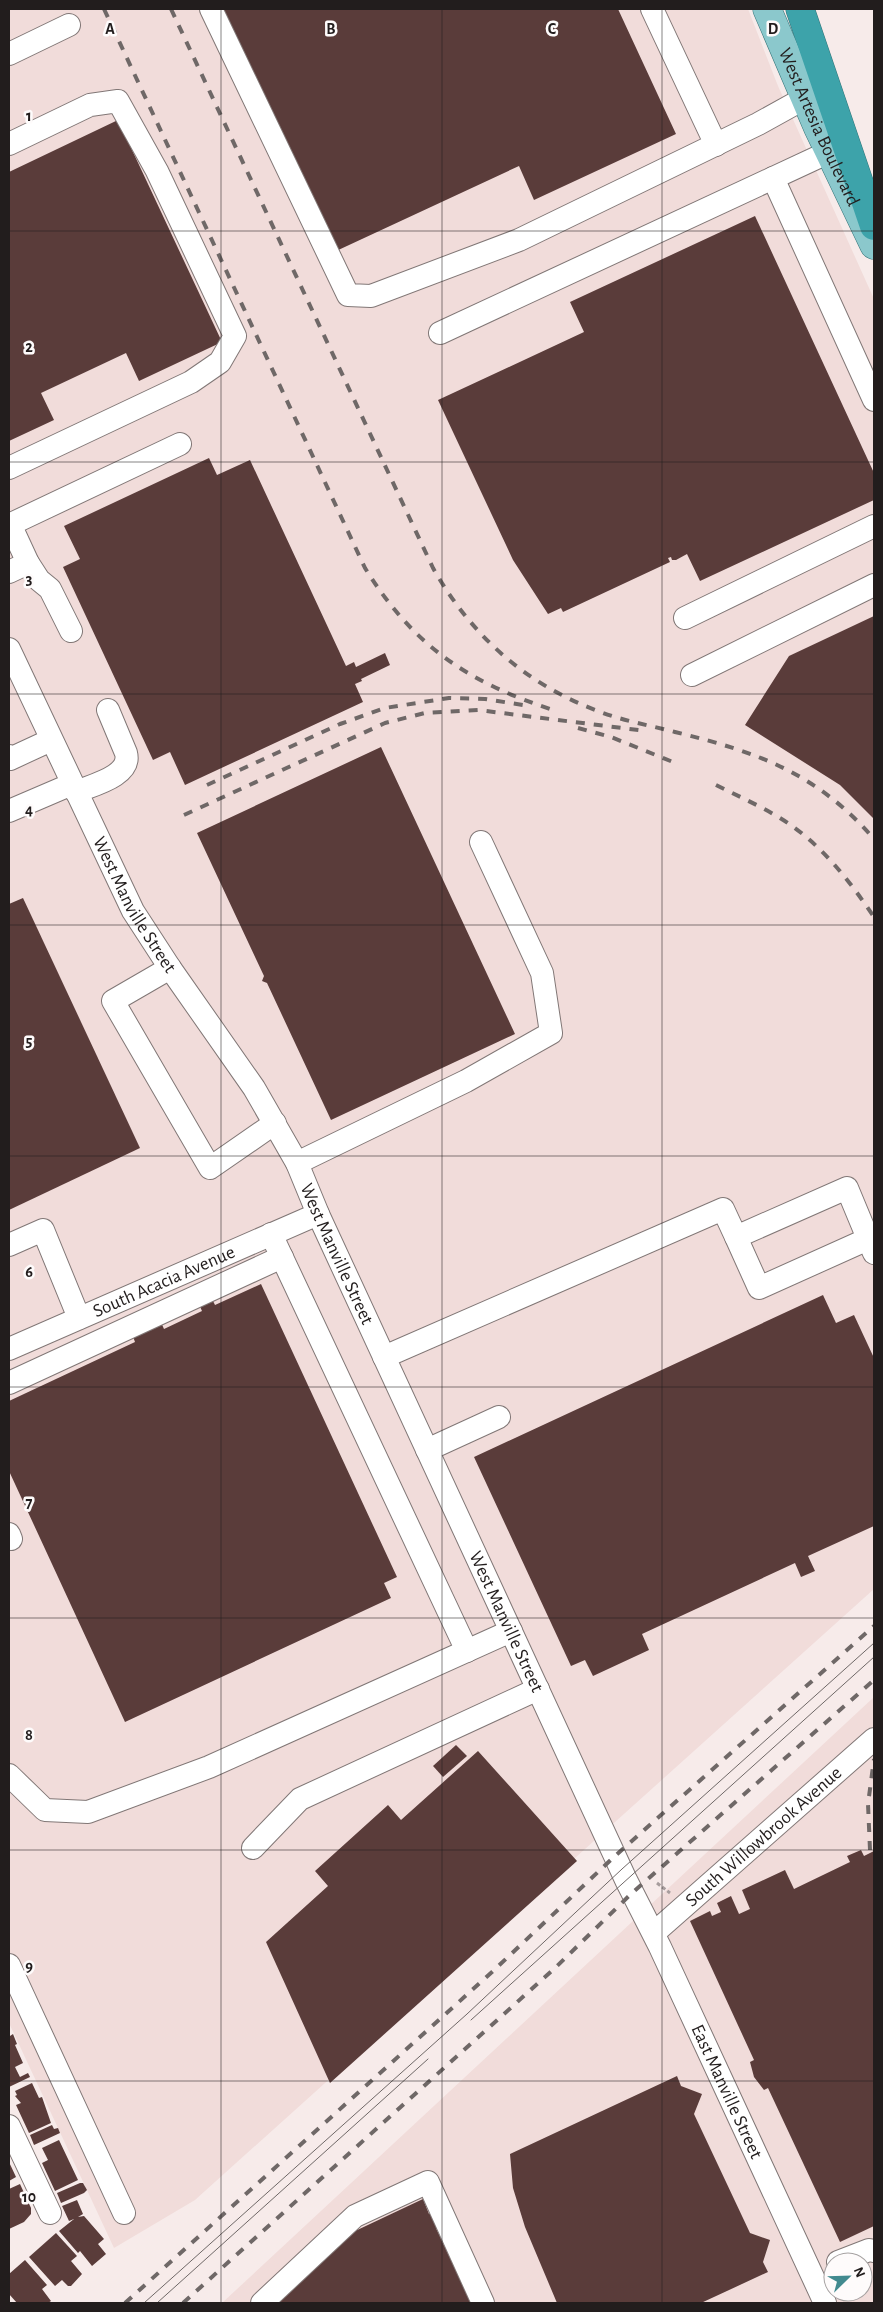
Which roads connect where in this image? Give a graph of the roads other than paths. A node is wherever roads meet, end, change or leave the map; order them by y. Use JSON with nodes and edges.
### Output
{"nodes":[{"id":1,"x":211,"y":9,"type":"edge"},
{"id":2,"x":652,"y":9,"type":"edge"},
{"id":3,"x":766,"y":9,"type":"edge"},
{"id":4,"x":800,"y":9,"type":"edge"},
{"id":5,"x":69,"y":25,"type":"dead end"},
{"id":6,"x":9,"y":54,"type":"edge"},
{"id":7,"x":805,"y":98,"type":"junction"},
{"id":8,"x":9,"y":144,"type":"edge"},
{"id":9,"x":716,"y":145,"type":"junction"},
{"id":10,"x":829,"y":152,"type":"junction"},
{"id":11,"x":773,"y":178,"type":"junction"},
{"id":12,"x":874,"y":226,"type":"edge"},
{"id":13,"x":874,"y":245,"type":"edge"},
{"id":14,"x":440,"y":333,"type":"dead end"},
{"id":15,"x":874,"y":400,"type":"edge"},
{"id":16,"x":180,"y":444,"type":"dead end"},
{"id":17,"x":9,"y":468,"type":"edge"},
{"id":18,"x":10,"y":525,"type":"edge"},
{"id":19,"x":874,"y":526,"type":"edge"},
{"id":20,"x":18,"y":568,"type":"edge"},
{"id":21,"x":874,"y":586,"type":"edge"},
{"id":22,"x":685,"y":618,"type":"dead end"},
{"id":23,"x":70,"y":631,"type":"dead end"},
{"id":24,"x":9,"y":648,"type":"edge"},
{"id":25,"x":692,"y":675,"type":"dead end"},
{"id":26,"x":108,"y":710,"type":"dead end"},
{"id":27,"x":52,"y":740,"type":"junction"},
{"id":28,"x":9,"y":756,"type":"edge"},
{"id":29,"x":74,"y":788,"type":"junction"},
{"id":30,"x":9,"y":811,"type":"edge"},
{"id":31,"x":481,"y":842,"type":"dead end"},
{"id":32,"x":170,"y":968,"type":"junction"},
{"id":33,"x":275,"y":1123,"type":"junction"},
{"id":34,"x":297,"y":1163,"type":"junction"},
{"id":35,"x":318,"y":1214,"type":"junction"},
{"id":36,"x":271,"y":1234,"type":"junction"},
{"id":37,"x":736,"y":1237,"type":"junction"},
{"id":38,"x":9,"y":1245,"type":"edge"},
{"id":39,"x":871,"y":1246,"type":"edge"},
{"id":40,"x":282,"y":1257,"type":"junction"},
{"id":41,"x":79,"y":1318,"type":"junction"},
{"id":42,"x":9,"y":1349,"type":"edge"},
{"id":43,"x":384,"y":1357,"type":"junction"},
{"id":44,"x":9,"y":1383,"type":"edge"},
{"id":45,"x":499,"y":1416,"type":"dead end"},
{"id":46,"x":427,"y":1450,"type":"junction"},
{"id":47,"x":511,"y":1632,"type":"junction"},
{"id":48,"x":467,"y":1651,"type":"junction"},
{"id":49,"x":538,"y":1689,"type":"junction"},
{"id":50,"x":874,"y":1739,"type":"edge"},
{"id":51,"x":9,"y":1775,"type":"edge"},
{"id":52,"x":253,"y":1848,"type":"dead end"},
{"id":53,"x":626,"y":1880,"type":"joint"},
{"id":54,"x":654,"y":1933,"type":"junction"},
{"id":55,"x":9,"y":1965,"type":"edge"},
{"id":56,"x":9,"y":2126,"type":"edge"},
{"id":57,"x":50,"y":2213,"type":"dead end"},
{"id":58,"x":124,"y":2213,"type":"dead end"},
{"id":59,"x":823,"y":2269,"type":"edge"},
{"id":60,"x":811,"y":2274,"type":"junction"},
{"id":61,"x":262,"y":2303,"type":"edge"},
{"id":62,"x":483,"y":2303,"type":"edge"},
{"id":63,"x":825,"y":2303,"type":"edge"}],
"edges":[{"from":1,"to":9,"type":"street"},
{"from":2,"to":9,"type":"street"},
{"from":3,"to":7,"type":"main road","name":"West Artesia Boulevard"},
{"from":4,"to":12,"type":"highway"},
{"from":5,"to":6,"type":"street"},
{"from":7,"to":9,"type":"street"},
{"from":7,"to":10,"type":"main road","name":"West Artesia Boulevard"},
{"from":8,"to":17,"type":"street"},
{"from":10,"to":11,"type":"street"},
{"from":10,"to":13,"type":"main road","name":"West Artesia Boulevard"},
{"from":11,"to":14,"type":"street"},
{"from":11,"to":15,"type":"street"},
{"from":16,"to":18,"type":"street"},
{"from":18,"to":20,"type":"street"},
{"from":19,"to":22,"type":"street"},
{"from":20,"to":23,"type":"street"},
{"from":21,"to":25,"type":"street"},
{"from":24,"to":27,"type":"street","name":"West Manville Street"},
{"from":26,"to":29,"type":"street"},
{"from":27,"to":28,"type":"street"},
{"from":27,"to":29,"type":"street","name":"West Manville Street"},
{"from":29,"to":30,"type":"street"},
{"from":29,"to":32,"type":"street","name":"West Manville Street"},
{"from":31,"to":34,"type":"street"},
{"from":32,"to":33,"type":"street","name":"West Manville Street"},
{"from":32,"to":33,"type":"street"},
{"from":33,"to":34,"type":"street","name":"West Manville Street"},
{"from":34,"to":35,"type":"street","name":"West Manville Street"},
{"from":35,"to":36,"type":"street","name":"South Acacia Avenue"},
{"from":35,"to":43,"type":"street","name":"West Manville Street"},
{"from":36,"to":40,"type":"street"},
{"from":36,"to":41,"type":"street","name":"South Acacia Avenue"},
{"from":37,"to":39,"type":"street"},
{"from":37,"to":39,"type":"street"},
{"from":37,"to":43,"type":"street"},
{"from":38,"to":41,"type":"street"},
{"from":40,"to":44,"type":"street"},
{"from":40,"to":48,"type":"street"},
{"from":41,"to":42,"type":"street","name":"South Acacia Avenue"},
{"from":43,"to":46,"type":"street","name":"West Manville Street"},
{"from":45,"to":46,"type":"street"},
{"from":46,"to":47,"type":"street","name":"West Manville Street"},
{"from":47,"to":48,"type":"street"},
{"from":47,"to":49,"type":"street","name":"West Manville Street"},
{"from":48,"to":51,"type":"street"},
{"from":49,"to":52,"type":"street"},
{"from":49,"to":53,"type":"street","name":"West Manville Street"},
{"from":50,"to":54,"type":"street","name":"South Willowbrook Avenue"},
{"from":53,"to":54,"type":"street","name":"East Manville Street"},
{"from":54,"to":60,"type":"street","name":"East Manville Street"},
{"from":55,"to":58,"type":"street"},
{"from":56,"to":57,"type":"street"},
{"from":59,"to":60,"type":"street"},
{"from":60,"to":63,"type":"street","name":"East Manville Street"},
{"from":61,"to":62,"type":"street"}]}
